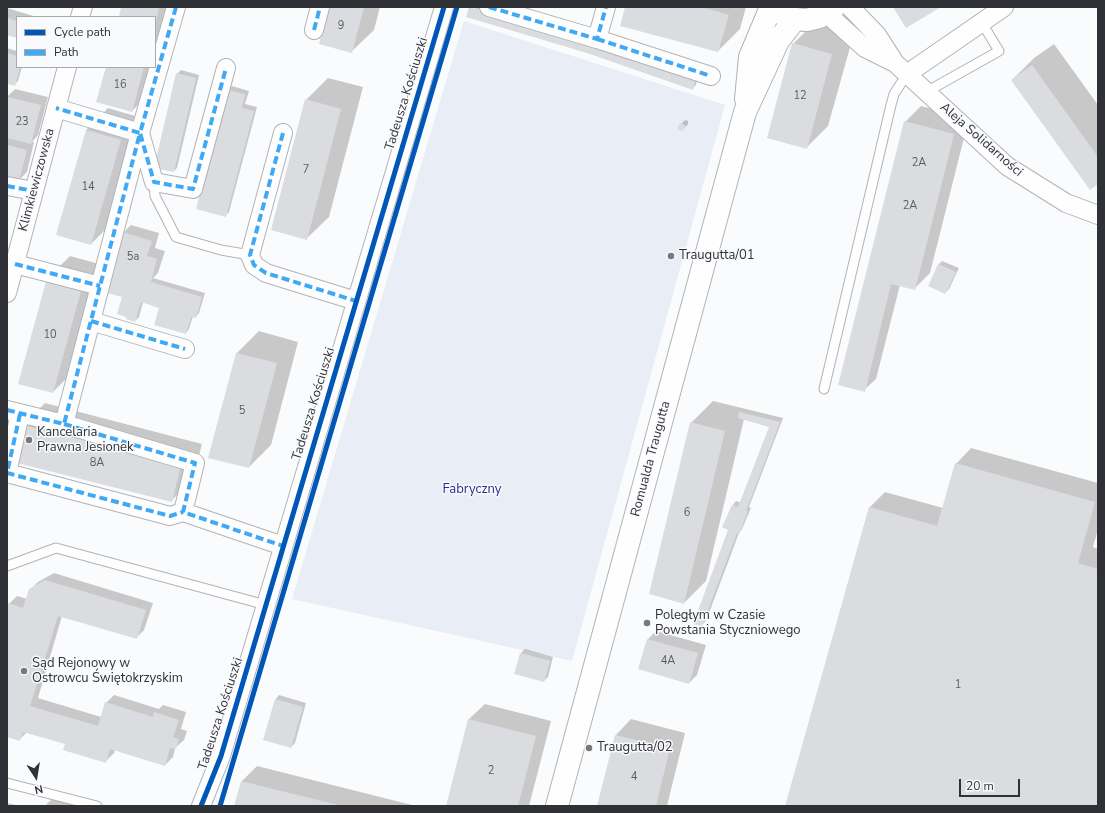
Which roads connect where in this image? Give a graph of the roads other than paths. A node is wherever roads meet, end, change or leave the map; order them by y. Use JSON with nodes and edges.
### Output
{"nodes":[{"id":1,"x":176,"y":7,"type":"edge"},
{"id":2,"x":320,"y":7,"type":"edge"},
{"id":3,"x":444,"y":7,"type":"edge"},
{"id":4,"x":489,"y":7,"type":"edge"},
{"id":5,"x":606,"y":7,"type":"edge"},
{"id":6,"x":772,"y":7,"type":"edge"},
{"id":7,"x":850,"y":7,"type":"edge"},
{"id":8,"x":1004,"y":7,"type":"edge"},
{"id":9,"x":830,"y":10,"type":"edge"},
{"id":10,"x":795,"y":19,"type":"junction"},
{"id":11,"x":982,"y":22,"type":"junction"},
{"id":12,"x":314,"y":30,"type":"dead end"},
{"id":13,"x":597,"y":40,"type":"junction"},
{"id":14,"x":67,"y":68,"type":"edge"},
{"id":15,"x":226,"y":68,"type":"dead end"},
{"id":16,"x":901,"y":68,"type":"junction"},
{"id":17,"x":711,"y":76,"type":"dead end"},
{"id":18,"x":926,"y":92,"type":"junction"},
{"id":19,"x":56,"y":108,"type":"junction"},
{"id":20,"x":745,"y":112,"type":"junction"},
{"id":21,"x":140,"y":133,"type":"junction"},
{"id":22,"x":283,"y":133,"type":"dead end"},
{"id":23,"x":154,"y":182,"type":"junction"},
{"id":24,"x":7,"y":186,"type":"edge"},
{"id":25,"x":34,"y":191,"type":"junction"},
{"id":26,"x":1098,"y":216,"type":"edge"},
{"id":27,"x":250,"y":255,"type":"junction"},
{"id":28,"x":15,"y":264,"type":"junction"},
{"id":29,"x":100,"y":286,"type":"junction"},
{"id":30,"x":7,"y":293,"type":"edge"},
{"id":31,"x":356,"y":302,"type":"junction"},
{"id":32,"x":91,"y":321,"type":"junction"},
{"id":33,"x":185,"y":349,"type":"dead end"},
{"id":34,"x":824,"y":389,"type":"dead end"},
{"id":35,"x":13,"y":412,"type":"edge"},
{"id":36,"x":64,"y":424,"type":"junction"},
{"id":37,"x":183,"y":512,"type":"junction"},
{"id":38,"x":283,"y":546,"type":"junction"},
{"id":39,"x":7,"y":566,"type":"edge"},
{"id":40,"x":266,"y":605,"type":"junction"},
{"id":41,"x":7,"y":783,"type":"edge"},
{"id":42,"x":96,"y":806,"type":"edge"},
{"id":43,"x":201,"y":806,"type":"edge"},
{"id":44,"x":557,"y":806,"type":"edge"}],
"edges":[{"from":1,"to":21,"type":"street"},
{"from":2,"to":12,"type":"street"},
{"from":3,"to":31,"type":"street","name":"Tadeusza Kościuszki"},
{"from":4,"to":13,"type":"street"},
{"from":5,"to":13,"type":"street"},
{"from":6,"to":10,"type":"main road"},
{"from":6,"to":20,"type":"main road","name":"Romualda Traugutta"},
{"from":7,"to":16,"type":"street","name":"Aleja Solidarności"},
{"from":8,"to":11,"type":"street"},
{"from":9,"to":10,"type":"main road"},
{"from":9,"to":16,"type":"street","name":"Aleja Solidarności"},
{"from":10,"to":20,"type":"main road","name":"Romualda Traugutta"},
{"from":11,"to":16,"type":"street"},
{"from":11,"to":18,"type":"lane"},
{"from":13,"to":17,"type":"street"},
{"from":14,"to":19,"type":"street","name":"Klimkiewiczowska"},
{"from":15,"to":23,"type":"street"},
{"from":16,"to":18,"type":"street","name":"Aleja Solidarności"},
{"from":16,"to":34,"type":"lane"},
{"from":18,"to":26,"type":"street","name":"Aleja Solidarności"},
{"from":19,"to":21,"type":"street"},
{"from":19,"to":25,"type":"street","name":"Klimkiewiczowska"},
{"from":20,"to":44,"type":"main road","name":"Romualda Traugutta"},
{"from":21,"to":23,"type":"street"},
{"from":21,"to":29,"type":"street"},
{"from":22,"to":27,"type":"street"},
{"from":23,"to":27,"type":"lane"},
{"from":24,"to":25,"type":"street"},
{"from":25,"to":28,"type":"street","name":"Klimkiewiczowska"},
{"from":27,"to":31,"type":"street"},
{"from":28,"to":29,"type":"street"},
{"from":28,"to":30,"type":"street","name":"Klimkiewiczowska"},
{"from":29,"to":32,"type":"street"},
{"from":31,"to":38,"type":"street","name":"Tadeusza Kościuszki"},
{"from":32,"to":33,"type":"street"},
{"from":32,"to":36,"type":"street"},
{"from":35,"to":36,"type":"street"},
{"from":35,"to":37,"type":"street"},
{"from":36,"to":37,"type":"street"},
{"from":37,"to":38,"type":"street"},
{"from":38,"to":40,"type":"street","name":"Tadeusza Kościuszki"},
{"from":39,"to":40,"type":"lane"},
{"from":40,"to":43,"type":"street","name":"Tadeusza Kościuszki"},
{"from":41,"to":42,"type":"lane"}]}
